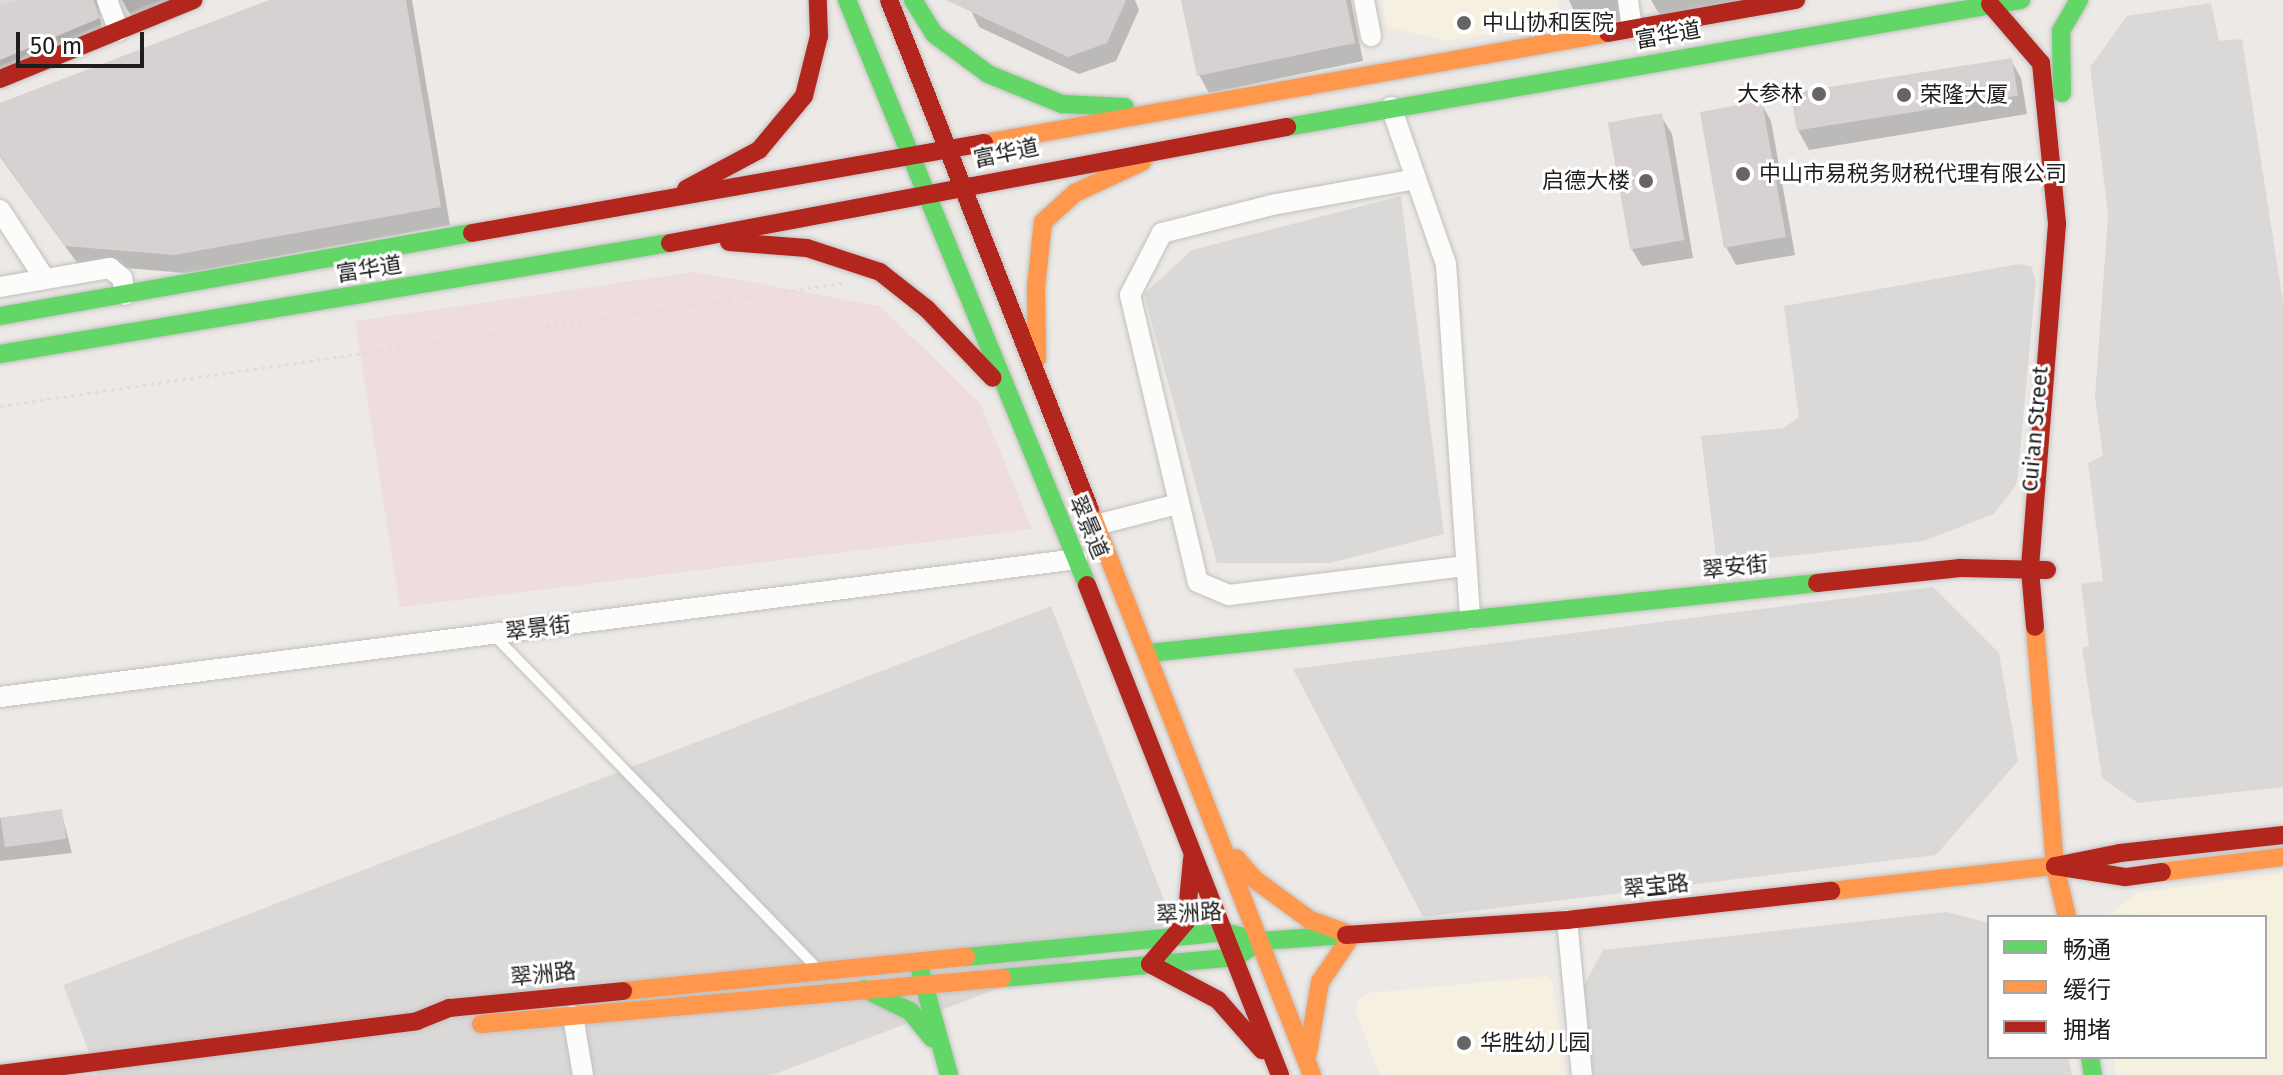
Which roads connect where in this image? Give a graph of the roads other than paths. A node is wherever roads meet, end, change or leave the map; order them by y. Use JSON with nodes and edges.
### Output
{"nodes":[{"id":1,"x":107,"y":0,"type":"edge"},
{"id":2,"x":194,"y":0,"type":"edge"},
{"id":3,"x":818,"y":0,"type":"edge"},
{"id":4,"x":847,"y":0,"type":"edge"},
{"id":5,"x":889,"y":0,"type":"edge"},
{"id":6,"x":913,"y":0,"type":"edge"},
{"id":7,"x":1364,"y":0,"type":"edge"},
{"id":8,"x":1628,"y":0,"type":"edge"},
{"id":9,"x":1796,"y":0,"type":"edge"},
{"id":10,"x":2021,"y":0,"type":"edge"},
{"id":11,"x":2079,"y":0,"type":"edge"},
{"id":12,"x":1990,"y":4,"type":"junction"},
{"id":13,"x":1632,"y":29,"type":"junction"},
{"id":14,"x":119,"y":31,"type":"junction"},
{"id":15,"x":1371,"y":36,"type":"dead end"},
{"id":16,"x":0,"y":79,"type":"edge"},
{"id":17,"x":1391,"y":107,"type":"junction"},
{"id":18,"x":1174,"y":110,"type":"junction"},
{"id":19,"x":1182,"y":145,"type":"junction"},
{"id":20,"x":948,"y":150,"type":"junction"},
{"id":21,"x":908,"y":156,"type":"junction"},
{"id":22,"x":1416,"y":179,"type":"junction"},
{"id":23,"x":963,"y":187,"type":"junction"},
{"id":24,"x":923,"y":194,"type":"junction"},
{"id":25,"x":662,"y":202,"type":"junction"},
{"id":26,"x":0,"y":210,"type":"edge"},
{"id":27,"x":676,"y":242,"type":"junction"},
{"id":28,"x":45,"y":279,"type":"junction"},
{"id":29,"x":0,"y":287,"type":"edge"},
{"id":30,"x":125,"y":295,"type":"junction"},
{"id":31,"x":0,"y":316,"type":"edge"},
{"id":32,"x":0,"y":354,"type":"edge"},
{"id":33,"x":1038,"y":380,"type":"junction"},
{"id":34,"x":1004,"y":390,"type":"junction"},
{"id":35,"x":1178,"y":504,"type":"junction"},
{"id":36,"x":1096,"y":525,"type":"junction"},
{"id":37,"x":1077,"y":559,"type":"junction"},
{"id":38,"x":1466,"y":566,"type":"junction"},
{"id":39,"x":2038,"y":570,"type":"junction"},
{"id":40,"x":1470,"y":619,"type":"junction"},
{"id":41,"x":493,"y":634,"type":"junction"},
{"id":42,"x":1149,"y":653,"type":"junction"},
{"id":43,"x":0,"y":697,"type":"edge"},
{"id":44,"x":2283,"y":835,"type":"edge"},
{"id":45,"x":1222,"y":840,"type":"junction"},
{"id":46,"x":1192,"y":845,"type":"junction"},
{"id":47,"x":2283,"y":857,"type":"edge"},
{"id":48,"x":2055,"y":866,"type":"junction"},
{"id":49,"x":2067,"y":915,"type":"edge"},
{"id":50,"x":1567,"y":920,"type":"junction"},
{"id":51,"x":1224,"y":932,"type":"junction"},
{"id":52,"x":1352,"y":935,"type":"junction"},
{"id":53,"x":1175,"y":937,"type":"junction"},
{"id":54,"x":1261,"y":941,"type":"junction"},
{"id":55,"x":1236,"y":957,"type":"junction"},
{"id":56,"x":918,"y":961,"type":"junction"},
{"id":57,"x":1150,"y":964,"type":"junction"},
{"id":58,"x":819,"y":971,"type":"junction"},
{"id":59,"x":979,"y":977,"type":"junction"},
{"id":60,"x":921,"y":982,"type":"junction"},
{"id":61,"x":861,"y":987,"type":"junction"},
{"id":62,"x":573,"y":1016,"type":"junction"},
{"id":63,"x":417,"y":1021,"type":"junction"},
{"id":64,"x":938,"y":1045,"type":"junction"},
{"id":65,"x":1310,"y":1068,"type":"edge"},
{"id":66,"x":0,"y":1074,"type":"edge"},
{"id":67,"x":1277,"y":1074,"type":"edge"},
{"id":68,"x":583,"y":1075,"type":"edge"},
{"id":69,"x":949,"y":1075,"type":"edge"},
{"id":70,"x":1582,"y":1075,"type":"edge"}],
"edges":[{"from":1,"to":14,"type":"street"},
{"from":2,"to":14,"type":"street"},
{"from":3,"to":25,"type":"street"},
{"from":4,"to":21,"type":"street","name":"翠景道"},
{"from":5,"to":20,"type":"street","name":"翠景道"},
{"from":6,"to":18,"type":"street"},
{"from":7,"to":15,"type":"street"},
{"from":8,"to":13,"type":"street"},
{"from":9,"to":13,"type":"street","name":"富华道"},
{"from":10,"to":12,"type":"street","name":"富华道"},
{"from":11,"to":39,"type":"street","name":"Cui'an Street"},
{"from":12,"to":17,"type":"street","name":"富华道"},
{"from":12,"to":39,"type":"street","name":"Cui'an Street"},
{"from":13,"to":18,"type":"street","name":"富华道"},
{"from":14,"to":16,"type":"street"},
{"from":17,"to":19,"type":"street","name":"富华道"},
{"from":17,"to":22,"type":"street"},
{"from":18,"to":20,"type":"street","name":"富华道"},
{"from":19,"to":23,"type":"street","name":"富华道"},
{"from":19,"to":33,"type":"street"},
{"from":20,"to":21,"type":"street","name":"富华道"},
{"from":20,"to":23,"type":"street","name":"翠景道"},
{"from":21,"to":24,"type":"street","name":"翠景道"},
{"from":21,"to":25,"type":"street","name":"富华道"},
{"from":22,"to":35,"type":"street"},
{"from":22,"to":38,"type":"street"},
{"from":23,"to":24,"type":"street","name":"富华道"},
{"from":23,"to":33,"type":"street","name":"翠景道"},
{"from":24,"to":27,"type":"street","name":"富华道"},
{"from":24,"to":34,"type":"street","name":"翠景道"},
{"from":25,"to":30,"type":"street","name":"富华道"},
{"from":26,"to":28,"type":"street"},
{"from":27,"to":32,"type":"street","name":"富华道"},
{"from":27,"to":34,"type":"street"},
{"from":28,"to":29,"type":"street"},
{"from":28,"to":30,"type":"street"},
{"from":30,"to":31,"type":"street","name":"富华道"},
{"from":33,"to":36,"type":"street","name":"翠景道"},
{"from":34,"to":37,"type":"street","name":"翠景道"},
{"from":35,"to":36,"type":"street"},
{"from":35,"to":38,"type":"street"},
{"from":36,"to":42,"type":"street","name":"翠景道"},
{"from":37,"to":41,"type":"street","name":"翠景街"},
{"from":37,"to":46,"type":"street","name":"翠景道"},
{"from":38,"to":40,"type":"street"},
{"from":39,"to":40,"type":"street","name":"翠安街"},
{"from":39,"to":48,"type":"street"},
{"from":40,"to":42,"type":"street","name":"翠安街"},
{"from":41,"to":43,"type":"street","name":"翠景街"},
{"from":41,"to":58,"type":"lane"},
{"from":42,"to":45,"type":"street","name":"翠景道"},
{"from":44,"to":48,"type":"street","name":"翠宝路"},
{"from":45,"to":52,"type":"street"},
{"from":45,"to":54,"type":"street","name":"翠景道"},
{"from":46,"to":51,"type":"street","name":"翠景道"},
{"from":46,"to":53,"type":"street"},
{"from":47,"to":48,"type":"street","name":"翠宝路"},
{"from":48,"to":49,"type":"street"},
{"from":48,"to":50,"type":"street","name":"翠宝路"},
{"from":50,"to":52,"type":"street","name":"翠宝路"},
{"from":50,"to":70,"type":"street"},
{"from":51,"to":53,"type":"street","name":"翠洲路"},
{"from":51,"to":54,"type":"street","name":"翠洲路"},
{"from":51,"to":55,"type":"street","name":"翠景道"},
{"from":52,"to":54,"type":"street","name":"翠宝路"},
{"from":52,"to":65,"type":"street"},
{"from":53,"to":56,"type":"street","name":"翠洲路"},
{"from":53,"to":57,"type":"street"},
{"from":54,"to":55,"type":"street","name":"翠洲路"},
{"from":54,"to":65,"type":"street","name":"翠景道"},
{"from":55,"to":57,"type":"street","name":"翠洲路"},
{"from":55,"to":67,"type":"street","name":"翠景道"},
{"from":56,"to":58,"type":"street","name":"翠洲路"},
{"from":56,"to":60,"type":"street"},
{"from":57,"to":59,"type":"street","name":"翠洲路"},
{"from":57,"to":67,"type":"street"},
{"from":58,"to":63,"type":"street","name":"翠洲路"},
{"from":59,"to":60,"type":"street","name":"翠洲路"},
{"from":59,"to":64,"type":"street"},
{"from":60,"to":61,"type":"street","name":"翠洲路"},
{"from":60,"to":64,"type":"street"},
{"from":61,"to":62,"type":"street","name":"翠洲路"},
{"from":61,"to":64,"type":"street"},
{"from":62,"to":63,"type":"street","name":"翠洲路"},
{"from":62,"to":68,"type":"street"},
{"from":63,"to":66,"type":"street","name":"翠洲路"},
{"from":64,"to":69,"type":"street"}]}
